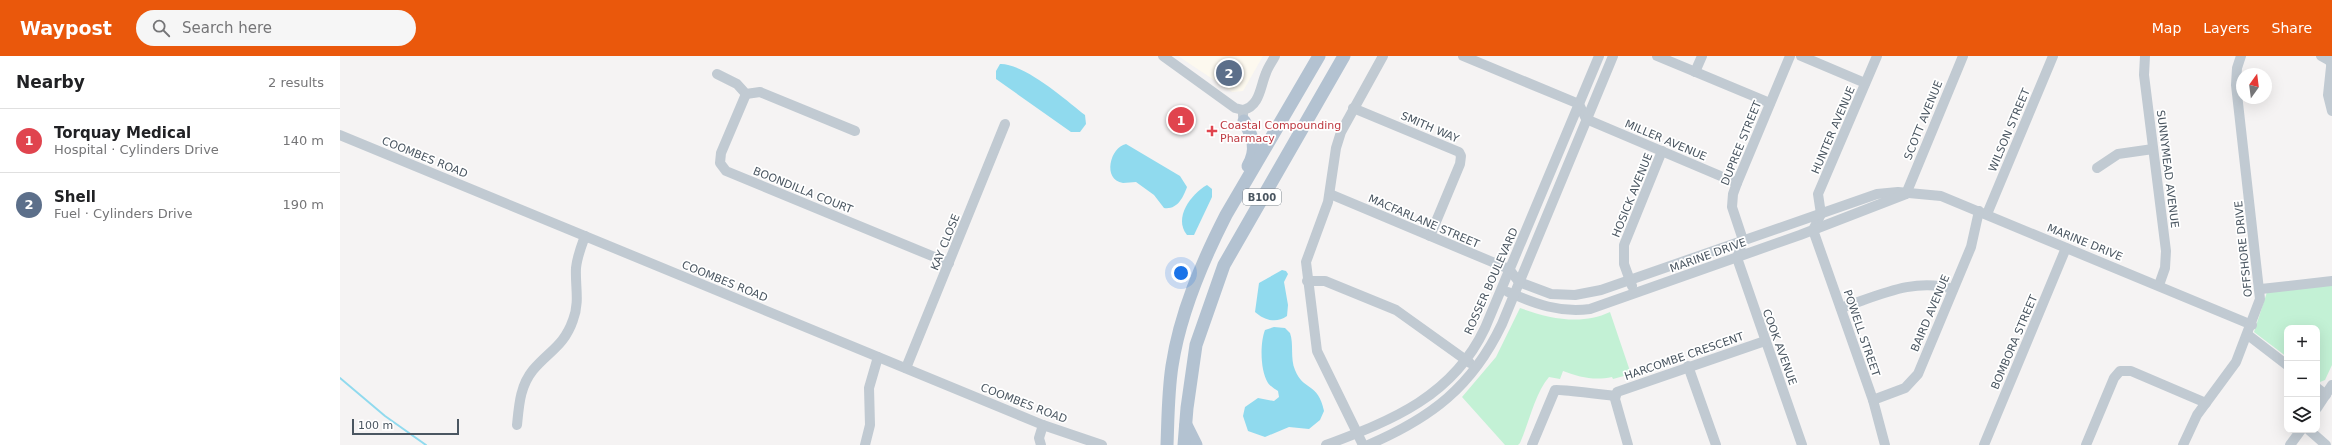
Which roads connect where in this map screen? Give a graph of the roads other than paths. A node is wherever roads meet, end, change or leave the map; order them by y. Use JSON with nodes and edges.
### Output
{"nodes":[{"id":1,"x":1163,"y":56,"type":"edge"},
{"id":2,"x":1275,"y":56,"type":"edge"},
{"id":3,"x":1319,"y":56,"type":"edge"},
{"id":4,"x":1344,"y":56,"type":"edge"},
{"id":5,"x":1383,"y":56,"type":"edge"},
{"id":6,"x":1463,"y":56,"type":"edge"},
{"id":7,"x":1598,"y":56,"type":"edge"},
{"id":8,"x":1613,"y":56,"type":"edge"},
{"id":9,"x":1657,"y":56,"type":"edge"},
{"id":10,"x":1702,"y":56,"type":"edge"},
{"id":11,"x":1790,"y":56,"type":"edge"},
{"id":12,"x":1801,"y":56,"type":"edge"},
{"id":13,"x":1877,"y":56,"type":"edge"},
{"id":14,"x":1963,"y":56,"type":"edge"},
{"id":15,"x":2053,"y":56,"type":"edge"},
{"id":16,"x":2145,"y":56,"type":"edge"},
{"id":17,"x":2241,"y":56,"type":"edge"},
{"id":18,"x":2329,"y":61,"type":"edge"},
{"id":19,"x":1695,"y":72,"type":"junction"},
{"id":20,"x":716,"y":74,"type":"dead end"},
{"id":21,"x":1865,"y":83,"type":"junction"},
{"id":22,"x":746,"y":94,"type":"junction"},
{"id":23,"x":1770,"y":103,"type":"junction"},
{"id":24,"x":1578,"y":104,"type":"junction"},
{"id":25,"x":1353,"y":108,"type":"junction"},
{"id":26,"x":2332,"y":108,"type":"edge"},
{"id":27,"x":1243,"y":115,"type":"junction"},
{"id":28,"x":1586,"y":119,"type":"junction"},
{"id":29,"x":1005,"y":124,"type":"dead end"},
{"id":30,"x":855,"y":131,"type":"dead end"},
{"id":31,"x":340,"y":135,"type":"edge"},
{"id":32,"x":2153,"y":149,"type":"junction"},
{"id":33,"x":1662,"y":151,"type":"junction"},
{"id":34,"x":2096,"y":168,"type":"dead end"},
{"id":35,"x":1737,"y":182,"type":"junction"},
{"id":36,"x":1330,"y":194,"type":"junction"},
{"id":37,"x":1906,"y":194,"type":"junction"},
{"id":38,"x":1983,"y":212,"type":"junction"},
{"id":39,"x":1820,"y":214,"type":"junction"},
{"id":40,"x":1226,"y":215,"type":"junction"},
{"id":41,"x":1813,"y":230,"type":"junction"},
{"id":42,"x":585,"y":236,"type":"junction"},
{"id":43,"x":1430,"y":236,"type":"junction"},
{"id":44,"x":1743,"y":240,"type":"junction"},
{"id":45,"x":2066,"y":248,"type":"junction"},
{"id":46,"x":1737,"y":258,"type":"junction"},
{"id":47,"x":949,"y":263,"type":"junction"},
{"id":48,"x":1510,"y":269,"type":"junction"},
{"id":49,"x":1630,"y":280,"type":"junction"},
{"id":50,"x":1307,"y":281,"type":"junction"},
{"id":51,"x":2332,"y":281,"type":"edge"},
{"id":52,"x":1519,"y":282,"type":"junction"},
{"id":53,"x":2159,"y":285,"type":"junction"},
{"id":54,"x":1501,"y":289,"type":"junction"},
{"id":55,"x":1953,"y":289,"type":"junction"},
{"id":56,"x":2261,"y":289,"type":"junction"},
{"id":57,"x":1635,"y":294,"type":"junction"},
{"id":58,"x":1514,"y":295,"type":"junction"},
{"id":59,"x":1841,"y":308,"type":"junction"},
{"id":60,"x":2252,"y":325,"type":"junction"},
{"id":61,"x":2248,"y":335,"type":"junction"},
{"id":62,"x":1765,"y":341,"type":"junction"},
{"id":63,"x":878,"y":357,"type":"junction"},
{"id":64,"x":1465,"y":360,"type":"junction"},
{"id":65,"x":2284,"y":363,"type":"edge"},
{"id":66,"x":1688,"y":366,"type":"junction"},
{"id":67,"x":906,"y":368,"type":"junction"},
{"id":68,"x":1477,"y":368,"type":"junction"},
{"id":69,"x":2332,"y":385,"type":"edge"},
{"id":70,"x":2320,"y":390,"type":"edge"},
{"id":71,"x":2326,"y":395,"type":"junction"},
{"id":72,"x":1616,"y":396,"type":"junction"},
{"id":73,"x":1873,"y":400,"type":"junction"},
{"id":74,"x":2206,"y":403,"type":"junction"},
{"id":75,"x":2320,"y":404,"type":"edge"},
{"id":76,"x":517,"y":424,"type":"dead end"},
{"id":77,"x":1043,"y":425,"type":"junction"},
{"id":78,"x":1186,"y":425,"type":"junction"},
{"id":79,"x":2299,"y":433,"type":"edge"},
{"id":80,"x":2312,"y":433,"type":"edge"},
{"id":81,"x":1357,"y":434,"type":"junction"},
{"id":82,"x":865,"y":445,"type":"edge"},
{"id":83,"x":1041,"y":445,"type":"edge"},
{"id":84,"x":1102,"y":445,"type":"edge"},
{"id":85,"x":1167,"y":445,"type":"edge"},
{"id":86,"x":1184,"y":445,"type":"edge"},
{"id":87,"x":1196,"y":445,"type":"edge"},
{"id":88,"x":1326,"y":445,"type":"edge"},
{"id":89,"x":1363,"y":445,"type":"edge"},
{"id":90,"x":1368,"y":445,"type":"edge"},
{"id":91,"x":1532,"y":445,"type":"edge"},
{"id":92,"x":1628,"y":445,"type":"edge"},
{"id":93,"x":1716,"y":445,"type":"edge"},
{"id":94,"x":1802,"y":445,"type":"edge"},
{"id":95,"x":1885,"y":445,"type":"edge"},
{"id":96,"x":1984,"y":445,"type":"edge"},
{"id":97,"x":2086,"y":445,"type":"edge"},
{"id":98,"x":2183,"y":445,"type":"edge"},
{"id":99,"x":2290,"y":445,"type":"edge"},
{"id":100,"x":2326,"y":445,"type":"edge"}],
"edges":[{"from":1,"to":27,"type":"street"},
{"from":2,"to":27,"type":"street"},
{"from":3,"to":40,"type":"main road","number":"B100"},
{"from":4,"to":78,"type":"main road","number":"B100"},
{"from":5,"to":25,"type":"street"},
{"from":6,"to":24,"type":"street"},
{"from":7,"to":24,"type":"street","name":"ROSSER BOULEVARD"},
{"from":8,"to":28,"type":"street"},
{"from":9,"to":19,"type":"street"},
{"from":10,"to":19,"type":"street"},
{"from":11,"to":23,"type":"street","name":"DUPREE STREET"},
{"from":12,"to":21,"type":"street"},
{"from":13,"to":21,"type":"street","name":"HUNTER AVENUE"},
{"from":14,"to":37,"type":"street","name":"SCOTT AVENUE"},
{"from":15,"to":38,"type":"street","name":"WILSON STREET"},
{"from":16,"to":32,"type":"street","name":"SUNNYMEAD AVENUE"},
{"from":17,"to":56,"type":"street","name":"OFFSHORE DRIVE"},
{"from":18,"to":26,"type":"street"},
{"from":19,"to":23,"type":"street"},
{"from":20,"to":22,"type":"street"},
{"from":21,"to":39,"type":"street","name":"HUNTER AVENUE"},
{"from":22,"to":30,"type":"street"},
{"from":22,"to":47,"type":"street","name":"BOONDILLA COURT"},
{"from":23,"to":35,"type":"street","name":"DUPREE STREET"},
{"from":24,"to":28,"type":"street"},
{"from":24,"to":48,"type":"street","name":"ROSSER BOULEVARD"},
{"from":25,"to":36,"type":"street"},
{"from":25,"to":43,"type":"street","name":"SMITH WAY"},
{"from":27,"to":40,"type":"main road"},
{"from":28,"to":33,"type":"street","name":"MILLER AVENUE"},
{"from":28,"to":52,"type":"street"},
{"from":29,"to":47,"type":"street","name":"KAY CLOSE"},
{"from":31,"to":42,"type":"street","name":"COOMBES ROAD"},
{"from":32,"to":34,"type":"street"},
{"from":32,"to":53,"type":"street","name":"SUNNYMEAD AVENUE"},
{"from":33,"to":35,"type":"street","name":"MILLER AVENUE"},
{"from":33,"to":49,"type":"street","name":"HOSICK AVENUE"},
{"from":35,"to":44,"type":"street","name":"DUPREE STREET"},
{"from":36,"to":43,"type":"street","name":"MACFARLANE STREET"},
{"from":36,"to":50,"type":"street"},
{"from":37,"to":38,"type":"street","name":"MARINE DRIVE"},
{"from":37,"to":39,"type":"street","name":"MARINE DRIVE"},
{"from":37,"to":41,"type":"street","name":"MARINE DRIVE"},
{"from":38,"to":45,"type":"street","name":"MARINE DRIVE"},
{"from":38,"to":55,"type":"street","name":"BAIRD AVENUE"},
{"from":39,"to":41,"type":"street"},
{"from":39,"to":44,"type":"street","name":"MARINE DRIVE"},
{"from":40,"to":85,"type":"main road","number":"B100"},
{"from":41,"to":46,"type":"street","name":"MARINE DRIVE"},
{"from":41,"to":59,"type":"street","name":"POWELL STREET"},
{"from":42,"to":63,"type":"street","name":"COOMBES ROAD"},
{"from":42,"to":76,"type":"street"},
{"from":43,"to":48,"type":"street","name":"MACFARLANE STREET"},
{"from":44,"to":46,"type":"street"},
{"from":44,"to":49,"type":"street","name":"MARINE DRIVE"},
{"from":45,"to":53,"type":"street","name":"MARINE DRIVE"},
{"from":45,"to":96,"type":"street","name":"BOMBORA STREET"},
{"from":46,"to":57,"type":"street","name":"MARINE DRIVE"},
{"from":46,"to":62,"type":"street","name":"COOK AVENUE"},
{"from":47,"to":67,"type":"street","name":"KAY CLOSE"},
{"from":48,"to":52,"type":"street"},
{"from":48,"to":54,"type":"street","name":"ROSSER BOULEVARD"},
{"from":49,"to":52,"type":"street","name":"MARINE DRIVE"},
{"from":49,"to":57,"type":"street","name":"HOSICK AVENUE"},
{"from":50,"to":64,"type":"street"},
{"from":50,"to":81,"type":"street"},
{"from":51,"to":56,"type":"street"},
{"from":52,"to":58,"type":"street"},
{"from":53,"to":60,"type":"street","name":"MARINE DRIVE"},
{"from":54,"to":58,"type":"street","name":"MARINE DRIVE"},
{"from":54,"to":64,"type":"street","name":"ROSSER BOULEVARD"},
{"from":55,"to":59,"type":"street"},
{"from":55,"to":73,"type":"street","name":"BAIRD AVENUE"},
{"from":56,"to":60,"type":"street","name":"OFFSHORE DRIVE"},
{"from":57,"to":58,"type":"street","name":"MARINE DRIVE"},
{"from":58,"to":68,"type":"street"},
{"from":59,"to":73,"type":"street","name":"POWELL STREET"},
{"from":60,"to":61,"type":"street","name":"OFFSHORE DRIVE"},
{"from":61,"to":65,"type":"street"},
{"from":61,"to":74,"type":"street","name":"OFFSHORE DRIVE"},
{"from":62,"to":66,"type":"street","name":"HARCOMBE CRESCENT"},
{"from":62,"to":94,"type":"street","name":"COOK AVENUE"},
{"from":63,"to":67,"type":"street","name":"COOMBES ROAD"},
{"from":63,"to":82,"type":"street"},
{"from":64,"to":68,"type":"street"},
{"from":64,"to":81,"type":"street","name":"ROSSER BOULEVARD"},
{"from":66,"to":72,"type":"street","name":"HARCOMBE CRESCENT"},
{"from":66,"to":93,"type":"street"},
{"from":67,"to":77,"type":"street","name":"COOMBES ROAD"},
{"from":68,"to":90,"type":"street"},
{"from":69,"to":71,"type":"street"},
{"from":70,"to":71,"type":"street"},
{"from":71,"to":75,"type":"street"},
{"from":72,"to":91,"type":"street"},
{"from":72,"to":92,"type":"street"},
{"from":73,"to":95,"type":"street","name":"POWELL STREET"},
{"from":74,"to":97,"type":"street"},
{"from":74,"to":98,"type":"street","name":"OFFSHORE DRIVE"},
{"from":77,"to":83,"type":"street"},
{"from":77,"to":84,"type":"street","name":"COOMBES ROAD"},
{"from":78,"to":86,"type":"main road","number":"B100"},
{"from":78,"to":87,"type":"main road"},
{"from":79,"to":99,"type":"street"},
{"from":80,"to":100,"type":"street"},
{"from":81,"to":88,"type":"street","name":"ROSSER BOULEVARD"},
{"from":81,"to":89,"type":"street"}]}
